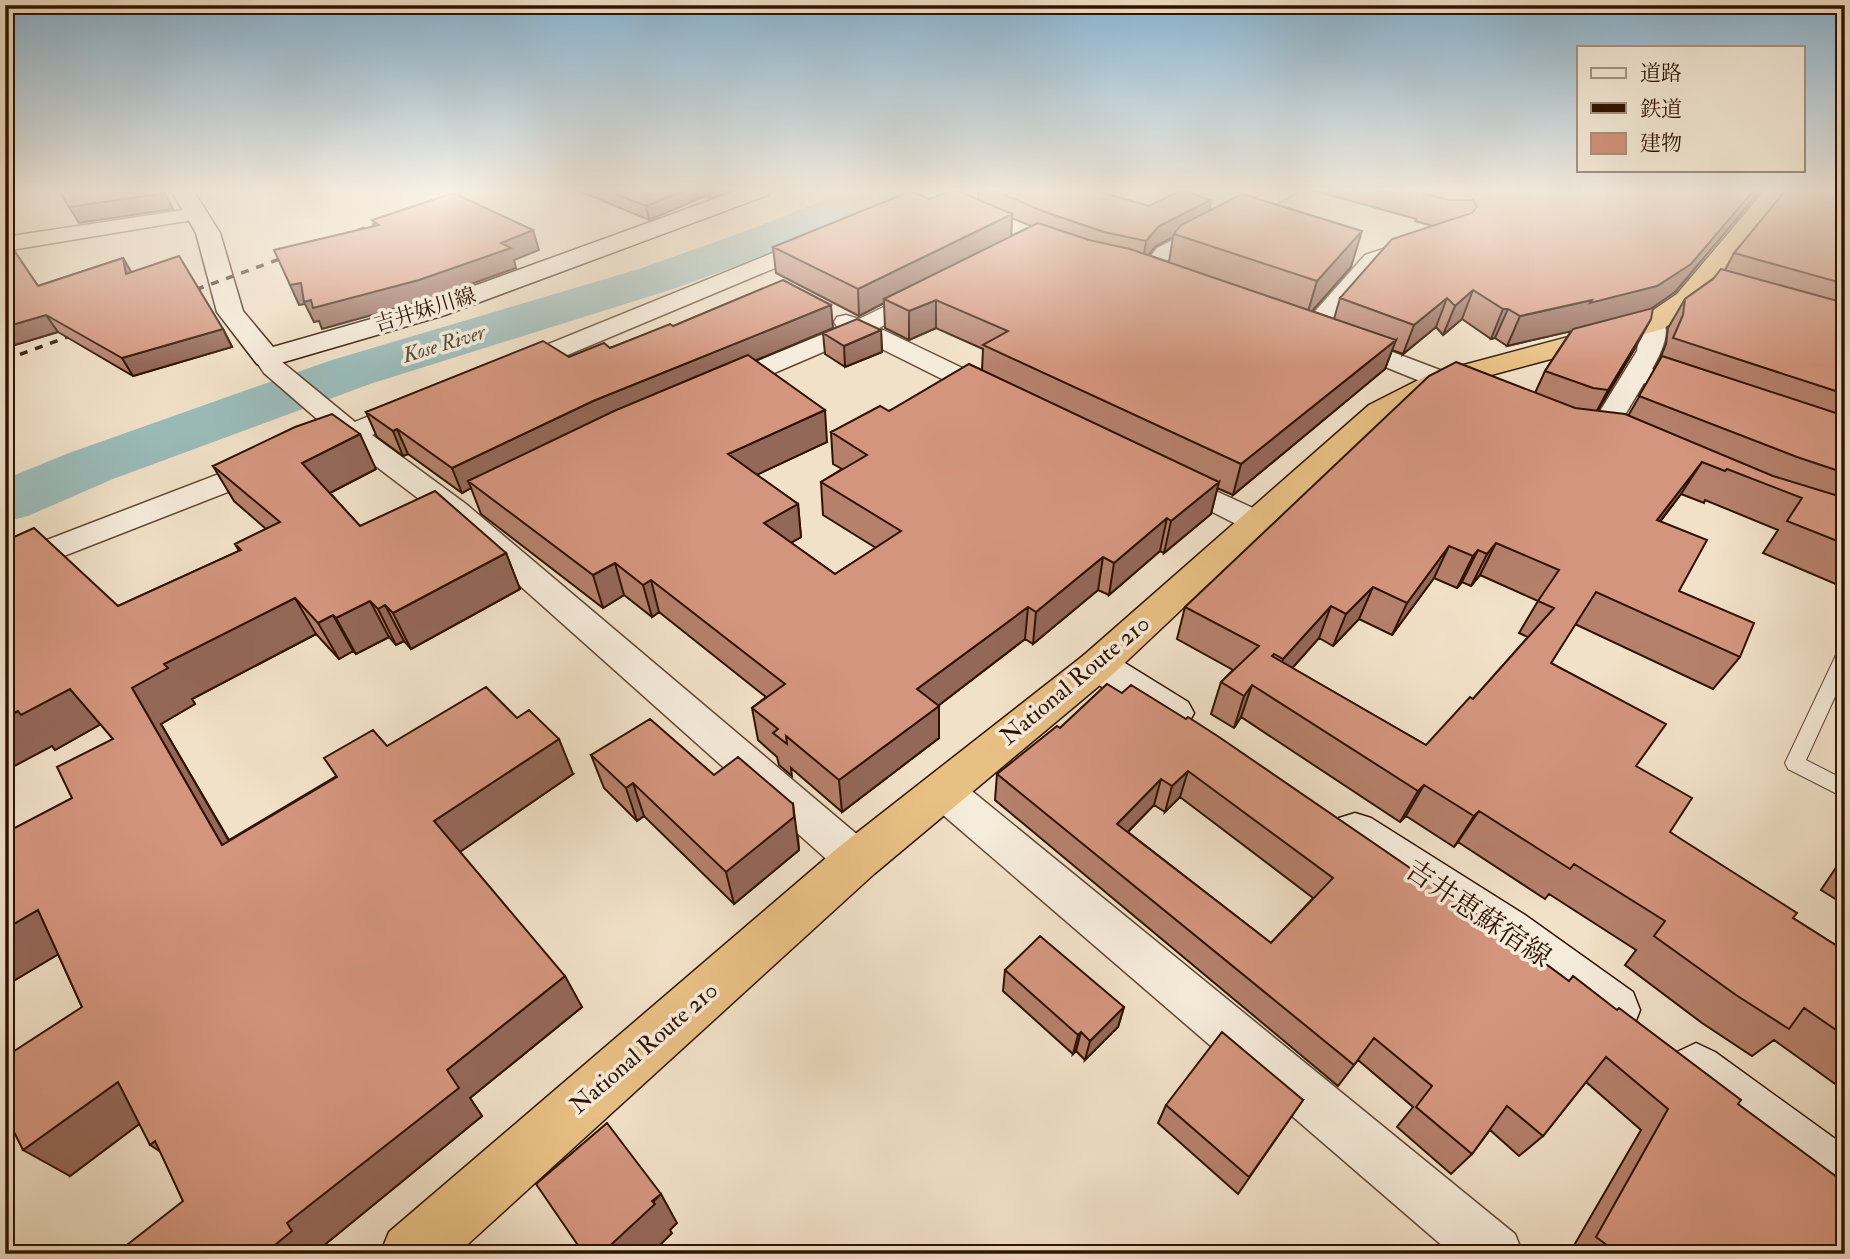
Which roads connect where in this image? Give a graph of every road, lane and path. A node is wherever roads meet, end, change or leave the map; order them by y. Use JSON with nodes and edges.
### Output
{"nodes":[{"id":1,"x":212,"y":249,"type":"edge"},
{"id":2,"x":600,"y":249,"type":"edge"},
{"id":3,"x":800,"y":249,"type":"edge"},
{"id":4,"x":1174,"y":249,"type":"edge"},
{"id":5,"x":1408,"y":249,"type":"edge"},
{"id":6,"x":1739,"y":249,"type":"edge"},
{"id":7,"x":1120,"y":265,"type":"edge"},
{"id":8,"x":749,"y":271,"type":"junction"},
{"id":9,"x":1148,"y":274,"type":"junction"},
{"id":10,"x":1171,"y":282,"type":"edge"},
{"id":11,"x":947,"y":283,"type":"edge"},
{"id":12,"x":773,"y":284,"type":"edge"},
{"id":13,"x":821,"y":309,"type":"edge"},
{"id":14,"x":1653,"y":323,"type":"junction"},
{"id":15,"x":858,"y":328,"type":"junction"},
{"id":16,"x":270,"y":362,"type":"junction"},
{"id":17,"x":1637,"y":372,"type":"junction"},
{"id":18,"x":490,"y":378,"type":"edge"},
{"id":19,"x":1440,"y":380,"type":"junction"},
{"id":20,"x":701,"y":395,"type":"edge"},
{"id":21,"x":440,"y":398,"type":"edge"},
{"id":22,"x":1714,"y":399,"type":"edge"},
{"id":23,"x":1494,"y":401,"type":"edge"},
{"id":24,"x":1019,"y":406,"type":"edge"},
{"id":25,"x":348,"y":430,"type":"junction"},
{"id":26,"x":1570,"y":431,"type":"edge"},
{"id":27,"x":1143,"y":467,"type":"edge"},
{"id":28,"x":1255,"y":521,"type":"junction"},
{"id":29,"x":5,"y":568,"type":"edge"},
{"id":30,"x":1845,"y":655,"type":"edge"},
{"id":31,"x":1098,"y":665,"type":"junction"},
{"id":32,"x":1209,"y":737,"type":"edge"},
{"id":33,"x":942,"y":790,"type":"junction"},
{"id":34,"x":1845,"y":790,"type":"edge"},
{"id":35,"x":1324,"y":811,"type":"edge"},
{"id":36,"x":857,"y":860,"type":"junction"},
{"id":37,"x":1845,"y":1182,"type":"edge"},
{"id":38,"x":411,"y":1254,"type":"edge"},
{"id":39,"x":1495,"y":1254,"type":"edge"}],
"edges":[{"from":1,"to":16,"type":"main road"},
{"from":2,"to":16,"type":"main road","name":"吉井妹川線"},
{"from":3,"to":8,"type":"street"},
{"from":4,"to":9,"type":"street"},
{"from":5,"to":19,"type":"street"},
{"from":6,"to":14,"type":"highway","name":"National Route 210"},
{"from":7,"to":9,"type":"street"},
{"from":8,"to":12,"type":"street"},
{"from":8,"to":18,"type":"street"},
{"from":9,"to":10,"type":"street"},
{"from":11,"to":15,"type":"street"},
{"from":13,"to":15,"type":"street"},
{"from":14,"to":17,"type":"street"},
{"from":14,"to":19,"type":"highway","name":"National Route 210"},
{"from":15,"to":20,"type":"street"},
{"from":15,"to":24,"type":"street"},
{"from":16,"to":25,"type":"street"},
{"from":17,"to":22,"type":"street"},
{"from":17,"to":26,"type":"street"},
{"from":19,"to":23,"type":"street"},
{"from":19,"to":28,"type":"highway","name":"National Route 210"},
{"from":21,"to":25,"type":"street"},
{"from":25,"to":29,"type":"street"},
{"from":25,"to":36,"type":"street"},
{"from":27,"to":28,"type":"street"},
{"from":28,"to":31,"type":"highway","name":"National Route 210"},
{"from":30,"to":34,"type":"lane"},
{"from":31,"to":32,"type":"main road"},
{"from":31,"to":33,"type":"highway","name":"National Route 210"},
{"from":33,"to":36,"type":"highway","name":"National Route 210"},
{"from":33,"to":39,"type":"street"},
{"from":35,"to":37,"type":"main road","name":"吉井恵蘇宿線"},
{"from":36,"to":38,"type":"highway","name":"National Route 210"}]}
